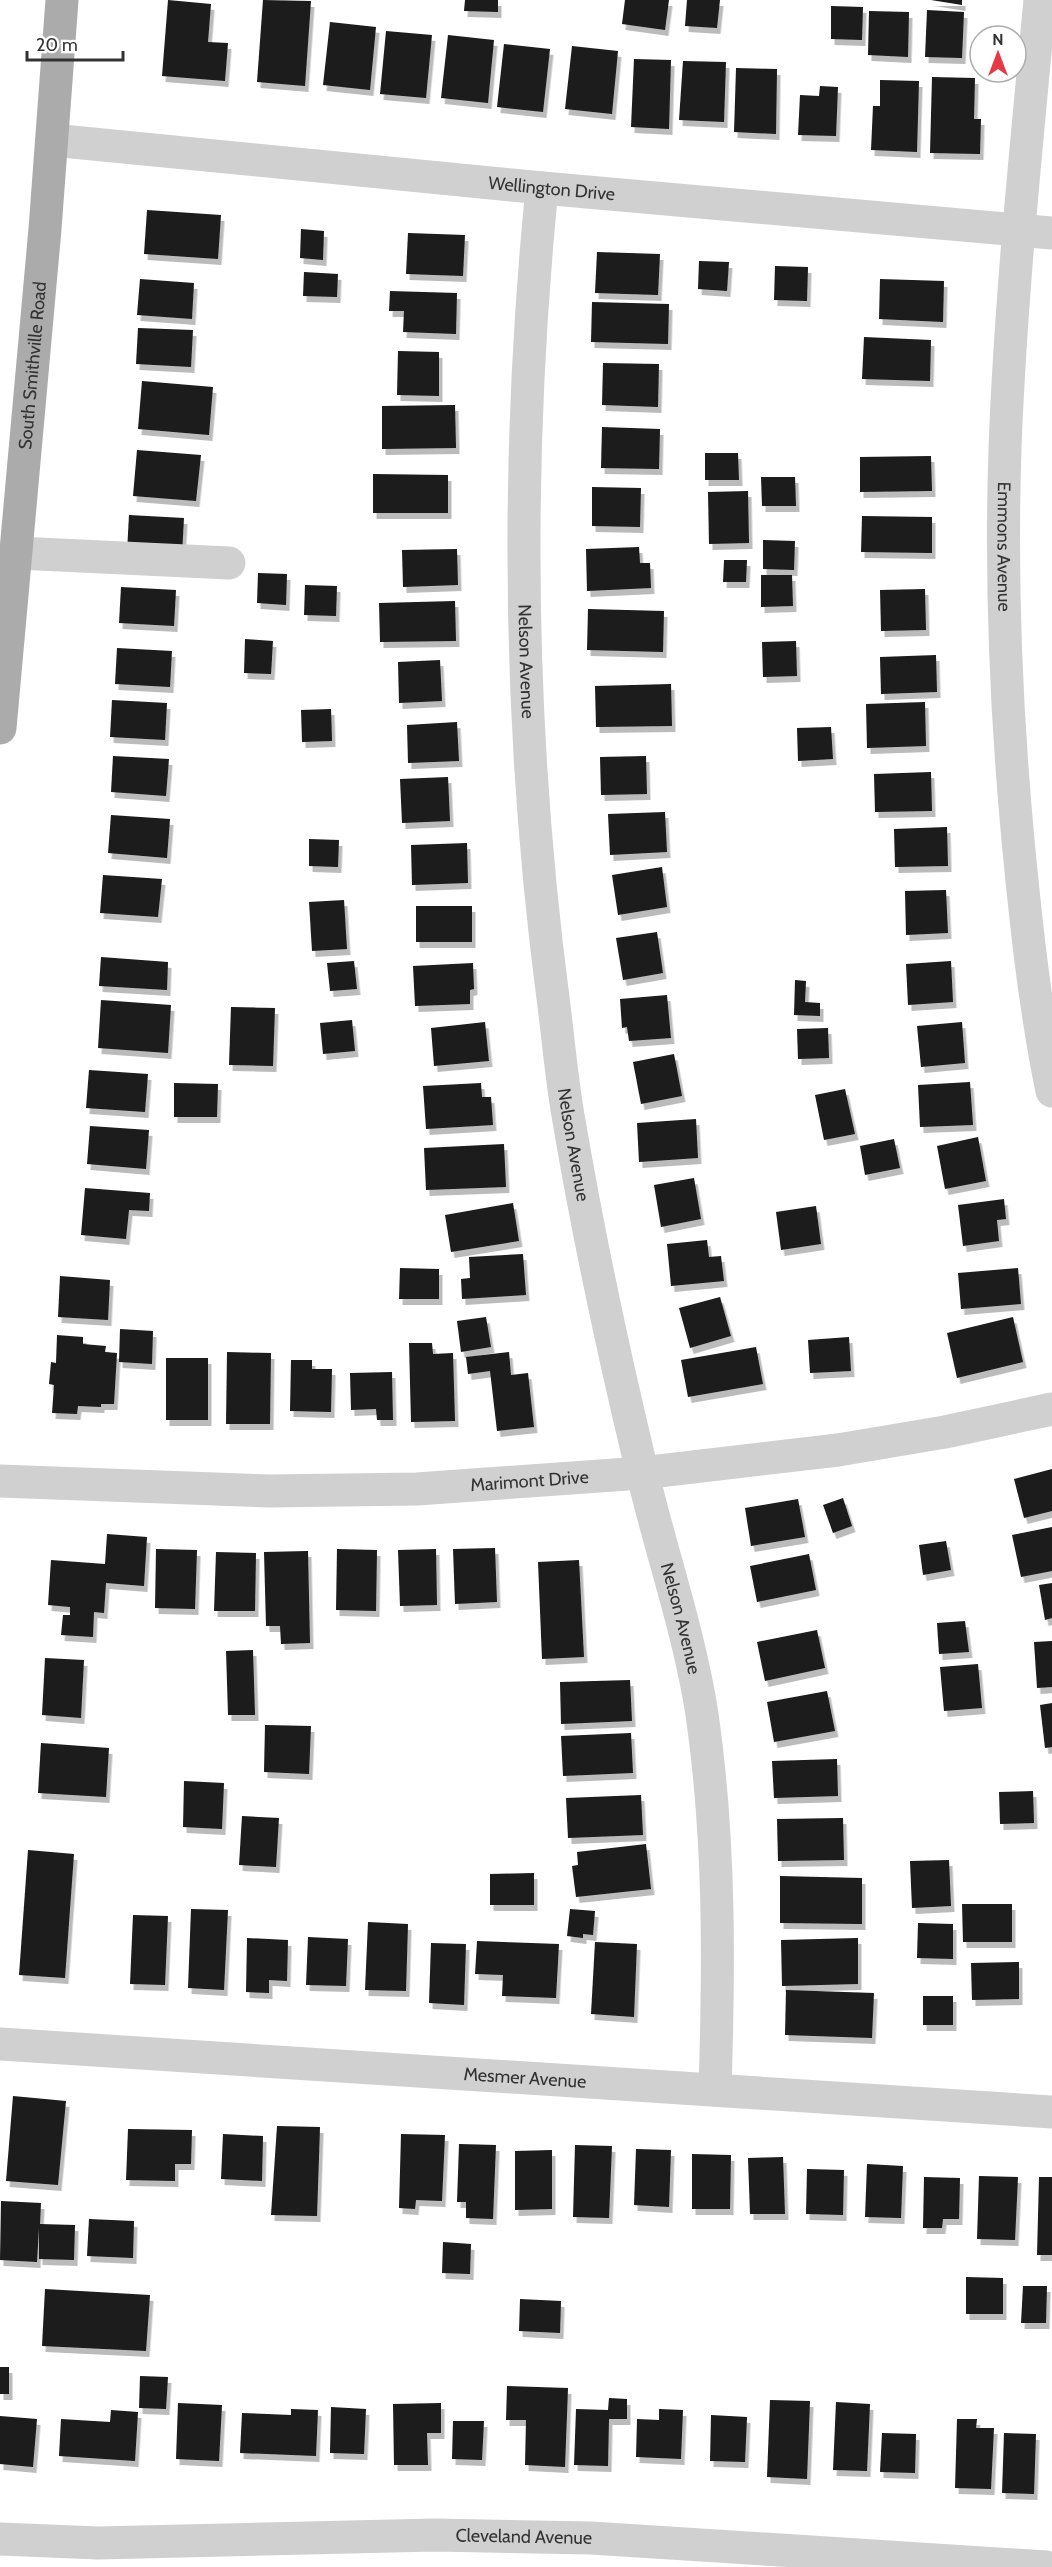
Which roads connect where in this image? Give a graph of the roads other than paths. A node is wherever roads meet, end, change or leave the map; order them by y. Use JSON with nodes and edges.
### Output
{"nodes":[{"id":1,"x":62,"y":0,"type":"edge"},
{"id":2,"x":1040,"y":0,"type":"edge"},
{"id":3,"x":52,"y":140,"type":"junction"},
{"id":4,"x":542,"y":188,"type":"junction"},
{"id":5,"x":1019,"y":230,"type":"junction"},
{"id":6,"x":1052,"y":233,"type":"edge"},
{"id":7,"x":17,"y":553,"type":"junction"},
{"id":8,"x":229,"y":563,"type":"dead end"},
{"id":9,"x":2,"y":671,"type":"edge"},
{"id":10,"x":0,"y":728,"type":"edge"},
{"id":11,"x":1052,"y":1091,"type":"edge"},
{"id":12,"x":1052,"y":1409,"type":"edge"},
{"id":13,"x":642,"y":1473,"type":"junction"},
{"id":14,"x":0,"y":1481,"type":"edge"},
{"id":15,"x":0,"y":2044,"type":"edge"},
{"id":16,"x":715,"y":2090,"type":"junction"},
{"id":17,"x":1052,"y":2112,"type":"edge"},
{"id":18,"x":0,"y":2539,"type":"edge"},
{"id":19,"x":1046,"y":2567,"type":"edge"}],
"edges":[{"from":1,"to":3,"type":"main road","name":"South Smithville Road"},
{"from":2,"to":5,"type":"street","name":"Emmons Avenue"},
{"from":3,"to":4,"type":"street","name":"Wellington Drive"},
{"from":3,"to":7,"type":"main road","name":"South Smithville Road"},
{"from":4,"to":5,"type":"street","name":"Wellington Drive"},
{"from":4,"to":13,"type":"street","name":"Nelson Avenue"},
{"from":5,"to":6,"type":"street","name":"Wellington Drive"},
{"from":5,"to":11,"type":"street","name":"Emmons Avenue"},
{"from":7,"to":8,"type":"street"},
{"from":7,"to":9,"type":"main road","name":"South Smithville Road"},
{"from":9,"to":10,"type":"main road","name":"South Smithville Road"},
{"from":12,"to":13,"type":"street","name":"Marimont Drive"},
{"from":13,"to":14,"type":"street","name":"Marimont Drive"},
{"from":13,"to":16,"type":"street","name":"Nelson Avenue"},
{"from":15,"to":16,"type":"street","name":"Mesmer Avenue"},
{"from":16,"to":17,"type":"street","name":"Mesmer Avenue"},
{"from":18,"to":19,"type":"street","name":"Cleveland Avenue"}]}
